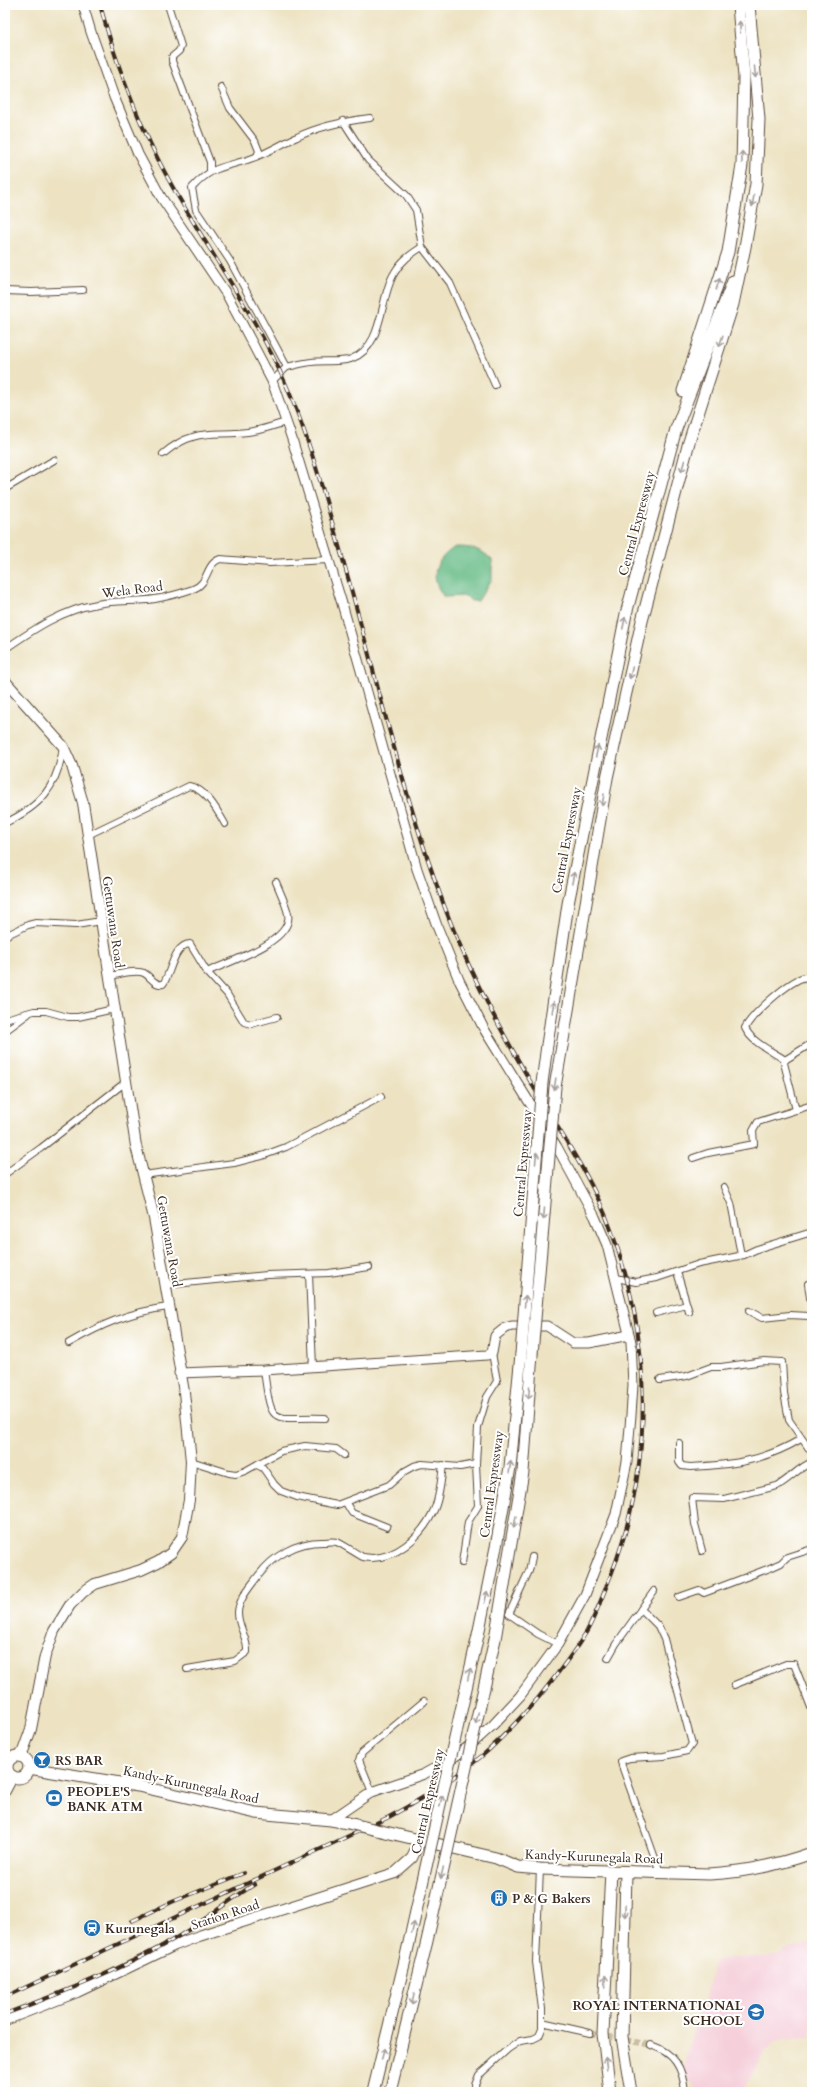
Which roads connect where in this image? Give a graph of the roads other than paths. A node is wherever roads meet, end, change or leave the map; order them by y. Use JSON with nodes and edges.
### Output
{"nodes":[{"id":1,"x":83,"y":5,"type":"edge"},
{"id":2,"x":168,"y":5,"type":"edge"},
{"id":3,"x":738,"y":5,"type":"edge"},
{"id":4,"x":749,"y":5,"type":"edge"},
{"id":5,"x":221,"y":86,"type":"dead end"},
{"id":6,"x":370,"y":118,"type":"dead end"},
{"id":7,"x":343,"y":121,"type":"junction"},
{"id":8,"x":257,"y":156,"type":"junction"},
{"id":9,"x":210,"y":171,"type":"junction"},
{"id":10,"x":422,"y":247,"type":"junction"},
{"id":11,"x":746,"y":247,"type":"junction"},
{"id":12,"x":83,"y":290,"type":"dead end"},
{"id":13,"x":5,"y":291,"type":"edge"},
{"id":14,"x":287,"y":367,"type":"junction"},
{"id":15,"x":272,"y":381,"type":"junction"},
{"id":16,"x":495,"y":385,"type":"dead end"},
{"id":17,"x":286,"y":422,"type":"junction"},
{"id":18,"x":676,"y":429,"type":"junction"},
{"id":19,"x":163,"y":454,"type":"dead end"},
{"id":20,"x":54,"y":460,"type":"dead end"},
{"id":21,"x":5,"y":489,"type":"edge"},
{"id":22,"x":328,"y":560,"type":"junction"},
{"id":23,"x":5,"y":649,"type":"edge"},
{"id":24,"x":5,"y":681,"type":"edge"},
{"id":25,"x":63,"y":746,"type":"junction"},
{"id":26,"x":5,"y":823,"type":"edge"},
{"id":27,"x":225,"y":824,"type":"dead end"},
{"id":28,"x":88,"y":834,"type":"junction"},
{"id":29,"x":276,"y":882,"type":"dead end"},
{"id":30,"x":101,"y":921,"type":"junction"},
{"id":31,"x":5,"y":936,"type":"edge"},
{"id":32,"x":207,"y":972,"type":"junction"},
{"id":33,"x":109,"y":976,"type":"junction"},
{"id":34,"x":812,"y":983,"type":"edge"},
{"id":35,"x":114,"y":1009,"type":"junction"},
{"id":36,"x":29,"y":1013,"type":"junction"},
{"id":37,"x":277,"y":1017,"type":"dead end"},
{"id":38,"x":5,"y":1019,"type":"edge"},
{"id":39,"x":5,"y":1031,"type":"edge"},
{"id":40,"x":812,"y":1043,"type":"edge"},
{"id":41,"x":785,"y":1060,"type":"junction"},
{"id":42,"x":127,"y":1081,"type":"junction"},
{"id":43,"x":381,"y":1097,"type":"dead end"},
{"id":44,"x":812,"y":1105,"type":"edge"},
{"id":45,"x":796,"y":1110,"type":"junction"},
{"id":46,"x":693,"y":1158,"type":"dead end"},
{"id":47,"x":5,"y":1174,"type":"edge"},
{"id":48,"x":143,"y":1175,"type":"junction"},
{"id":49,"x":724,"y":1186,"type":"dead end"},
{"id":50,"x":812,"y":1232,"type":"edge"},
{"id":51,"x":742,"y":1255,"type":"junction"},
{"id":52,"x":369,"y":1267,"type":"dead end"},
{"id":53,"x":677,"y":1272,"type":"junction"},
{"id":54,"x":309,"y":1274,"type":"junction"},
{"id":55,"x":616,"y":1278,"type":"junction"},
{"id":56,"x":812,"y":1283,"type":"edge"},
{"id":57,"x":165,"y":1285,"type":"junction"},
{"id":58,"x":687,"y":1305,"type":"junction"},
{"id":59,"x":168,"y":1307,"type":"junction"},
{"id":60,"x":749,"y":1311,"type":"dead end"},
{"id":61,"x":689,"y":1312,"type":"dead end"},
{"id":62,"x":812,"y":1312,"type":"edge"},
{"id":63,"x":656,"y":1313,"type":"dead end"},
{"id":64,"x":629,"y":1335,"type":"junction"},
{"id":65,"x":69,"y":1343,"type":"dead end"},
{"id":66,"x":492,"y":1354,"type":"junction"},
{"id":67,"x":313,"y":1367,"type":"junction"},
{"id":68,"x":264,"y":1370,"type":"junction"},
{"id":69,"x":179,"y":1373,"type":"junction"},
{"id":70,"x":660,"y":1380,"type":"dead end"},
{"id":71,"x":325,"y":1418,"type":"dead end"},
{"id":72,"x":801,"y":1439,"type":"junction"},
{"id":73,"x":679,"y":1443,"type":"dead end"},
{"id":74,"x":812,"y":1453,"type":"edge"},
{"id":75,"x":344,"y":1455,"type":"dead end"},
{"id":76,"x":191,"y":1461,"type":"junction"},
{"id":77,"x":812,"y":1462,"type":"edge"},
{"id":78,"x":476,"y":1464,"type":"junction"},
{"id":79,"x":257,"y":1465,"type":"junction"},
{"id":80,"x":443,"y":1465,"type":"junction"},
{"id":81,"x":346,"y":1503,"type":"junction"},
{"id":82,"x":387,"y":1527,"type":"dead end"},
{"id":83,"x":812,"y":1550,"type":"edge"},
{"id":84,"x":702,"y":1551,"type":"dead end"},
{"id":85,"x":532,"y":1557,"type":"dead end"},
{"id":86,"x":462,"y":1563,"type":"dead end"},
{"id":87,"x":654,"y":1591,"type":"dead end"},
{"id":88,"x":678,"y":1597,"type":"dead end"},
{"id":89,"x":641,"y":1609,"type":"junction"},
{"id":90,"x":558,"y":1644,"type":"junction"},
{"id":91,"x":608,"y":1658,"type":"dead end"},
{"id":92,"x":187,"y":1669,"type":"dead end"},
{"id":93,"x":734,"y":1685,"type":"dead end"},
{"id":94,"x":424,"y":1701,"type":"dead end"},
{"id":95,"x":812,"y":1710,"type":"edge"},
{"id":96,"x":21,"y":1757,"type":"junction"},
{"id":97,"x":6,"y":1764,"type":"edge"},
{"id":98,"x":29,"y":1768,"type":"junction"},
{"id":99,"x":13,"y":1776,"type":"junction"},
{"id":100,"x":5,"y":1791,"type":"edge"},
{"id":101,"x":372,"y":1792,"type":"junction"},
{"id":102,"x":331,"y":1820,"type":"junction"},
{"id":103,"x":421,"y":1839,"type":"junction"},
{"id":104,"x":812,"y":1853,"type":"edge"},
{"id":105,"x":540,"y":1869,"type":"junction"},
{"id":106,"x":611,"y":1871,"type":"junction"},
{"id":107,"x":626,"y":1872,"type":"junction"},
{"id":108,"x":660,"y":1872,"type":"junction"},
{"id":109,"x":5,"y":2020,"type":"edge"},
{"id":110,"x":542,"y":2022,"type":"junction"},
{"id":111,"x":590,"y":2033,"type":"tunnel mouth"},
{"id":112,"x":402,"y":2044,"type":"junction"},
{"id":113,"x":651,"y":2045,"type":"tunnel mouth"},
{"id":114,"x":374,"y":2092,"type":"edge"},
{"id":115,"x":390,"y":2092,"type":"edge"},
{"id":116,"x":394,"y":2092,"type":"edge"},
{"id":117,"x":476,"y":2092,"type":"edge"},
{"id":118,"x":610,"y":2092,"type":"edge"},
{"id":119,"x":631,"y":2092,"type":"edge"},
{"id":120,"x":685,"y":2092,"type":"edge"}],
"edges":[{"from":1,"to":15,"type":"street"},
{"from":2,"to":9,"type":"street"},
{"from":18,"to":3,"type":"highway","one_way":true},
{"from":4,"to":11,"type":"highway","one_way":true},
{"from":5,"to":8,"type":"street"},
{"from":6,"to":7,"type":"street"},
{"from":7,"to":8,"type":"street"},
{"from":7,"to":10,"type":"street"},
{"from":8,"to":9,"type":"street"},
{"from":9,"to":14,"type":"street"},
{"from":10,"to":14,"type":"street"},
{"from":10,"to":16,"type":"street"},
{"from":11,"to":18,"type":"highway","name":"Central Expressway"},
{"from":11,"to":112,"type":"highway","name":"Central Expressway","one_way":true,"bridge":true},
{"from":12,"to":13,"type":"street"},
{"from":14,"to":15,"type":"street"},
{"from":15,"to":17,"type":"street"},
{"from":17,"to":19,"type":"street"},
{"from":17,"to":22,"type":"street"},
{"from":114,"to":18,"type":"highway","name":"Central Expressway","one_way":true,"bridge":true},
{"from":20,"to":21,"type":"street"},
{"from":22,"to":23,"type":"street","name":"Wela Road"},
{"from":22,"to":55,"type":"street"},
{"from":24,"to":25,"type":"main road","name":"Gettuwana Road"},
{"from":25,"to":26,"type":"street"},
{"from":25,"to":28,"type":"main road","name":"Gettuwana Road"},
{"from":27,"to":28,"type":"street"},
{"from":28,"to":30,"type":"main road","name":"Gettuwana Road"},
{"from":29,"to":32,"type":"street"},
{"from":30,"to":31,"type":"street"},
{"from":30,"to":33,"type":"main road","name":"Gettuwana Road"},
{"from":32,"to":33,"type":"street"},
{"from":32,"to":37,"type":"street"},
{"from":33,"to":35,"type":"main road","name":"Gettuwana Road"},
{"from":34,"to":41,"type":"street"},
{"from":35,"to":36,"type":"street"},
{"from":35,"to":42,"type":"main road","name":"Gettuwana Road"},
{"from":36,"to":38,"type":"street"},
{"from":36,"to":39,"type":"street"},
{"from":40,"to":41,"type":"street"},
{"from":41,"to":45,"type":"street"},
{"from":42,"to":47,"type":"street"},
{"from":42,"to":48,"type":"main road","name":"Gettuwana Road"},
{"from":43,"to":48,"type":"street"},
{"from":44,"to":45,"type":"street"},
{"from":45,"to":46,"type":"street"},
{"from":48,"to":57,"type":"main road","name":"Gettuwana Road"},
{"from":49,"to":51,"type":"street"},
{"from":50,"to":51,"type":"street"},
{"from":51,"to":53,"type":"street"},
{"from":52,"to":54,"type":"street"},
{"from":53,"to":55,"type":"street"},
{"from":53,"to":58,"type":"street"},
{"from":54,"to":57,"type":"street"},
{"from":54,"to":67,"type":"street"},
{"from":55,"to":64,"type":"street"},
{"from":56,"to":62,"type":"street"},
{"from":57,"to":59,"type":"main road","name":"Gettuwana Road"},
{"from":58,"to":61,"type":"street"},
{"from":58,"to":63,"type":"street"},
{"from":59,"to":65,"type":"street"},
{"from":59,"to":69,"type":"main road","name":"Gettuwana Road"},
{"from":60,"to":62,"type":"street"},
{"from":64,"to":66,"type":"street"},
{"from":64,"to":90,"type":"street"},
{"from":66,"to":67,"type":"street"},
{"from":66,"to":78,"type":"street"},
{"from":67,"to":68,"type":"street"},
{"from":68,"to":69,"type":"street"},
{"from":68,"to":71,"type":"street"},
{"from":69,"to":76,"type":"main road","name":"Gettuwana Road"},
{"from":70,"to":72,"type":"street"},
{"from":72,"to":73,"type":"street"},
{"from":72,"to":74,"type":"street"},
{"from":75,"to":79,"type":"street"},
{"from":76,"to":79,"type":"street"},
{"from":76,"to":96,"type":"main road","name":"Gettuwana Road"},
{"from":77,"to":84,"type":"street"},
{"from":78,"to":80,"type":"street"},
{"from":78,"to":86,"type":"street"},
{"from":79,"to":81,"type":"street"},
{"from":80,"to":81,"type":"street"},
{"from":80,"to":92,"type":"street"},
{"from":81,"to":82,"type":"street"},
{"from":83,"to":88,"type":"street"},
{"from":85,"to":90,"type":"street"},
{"from":87,"to":89,"type":"street"},
{"from":89,"to":91,"type":"street"},
{"from":89,"to":108,"type":"street"},
{"from":90,"to":101,"type":"street"},
{"from":93,"to":95,"type":"street"},
{"from":94,"to":101,"type":"street"},
{"from":96,"to":97,"type":"highway"},
{"from":96,"to":98,"type":"highway"},
{"from":97,"to":99,"type":"highway"},
{"from":98,"to":99,"type":"highway"},
{"from":98,"to":102,"type":"highway","name":"Kandy-Kurunegala Road"},
{"from":99,"to":100,"type":"main road"},
{"from":101,"to":102,"type":"street"},
{"from":102,"to":103,"type":"highway","name":"Kandy-Kurunegala Road","bridge":true},
{"from":103,"to":105,"type":"highway","name":"Kandy-Kurunegala Road"},
{"from":103,"to":109,"type":"main road","name":"Station Road"},
{"from":104,"to":108,"type":"highway","name":"Kandy-Kurunegala Road"},
{"from":105,"to":106,"type":"highway","name":"Kandy-Kurunegala Road"},
{"from":105,"to":110,"type":"street"},
{"from":106,"to":107,"type":"highway","name":"Kandy-Kurunegala Road"},
{"from":118,"to":106,"type":"highway","one_way":true},
{"from":107,"to":108,"type":"highway","name":"Kandy-Kurunegala Road"},
{"from":107,"to":119,"type":"highway","one_way":true},
{"from":110,"to":111,"type":"street"},
{"from":110,"to":117,"type":"street"},
{"from":112,"to":115,"type":"highway","name":"Central Expressway","bridge":true},
{"from":112,"to":116,"type":"highway"},
{"from":113,"to":120,"type":"street"}]}
